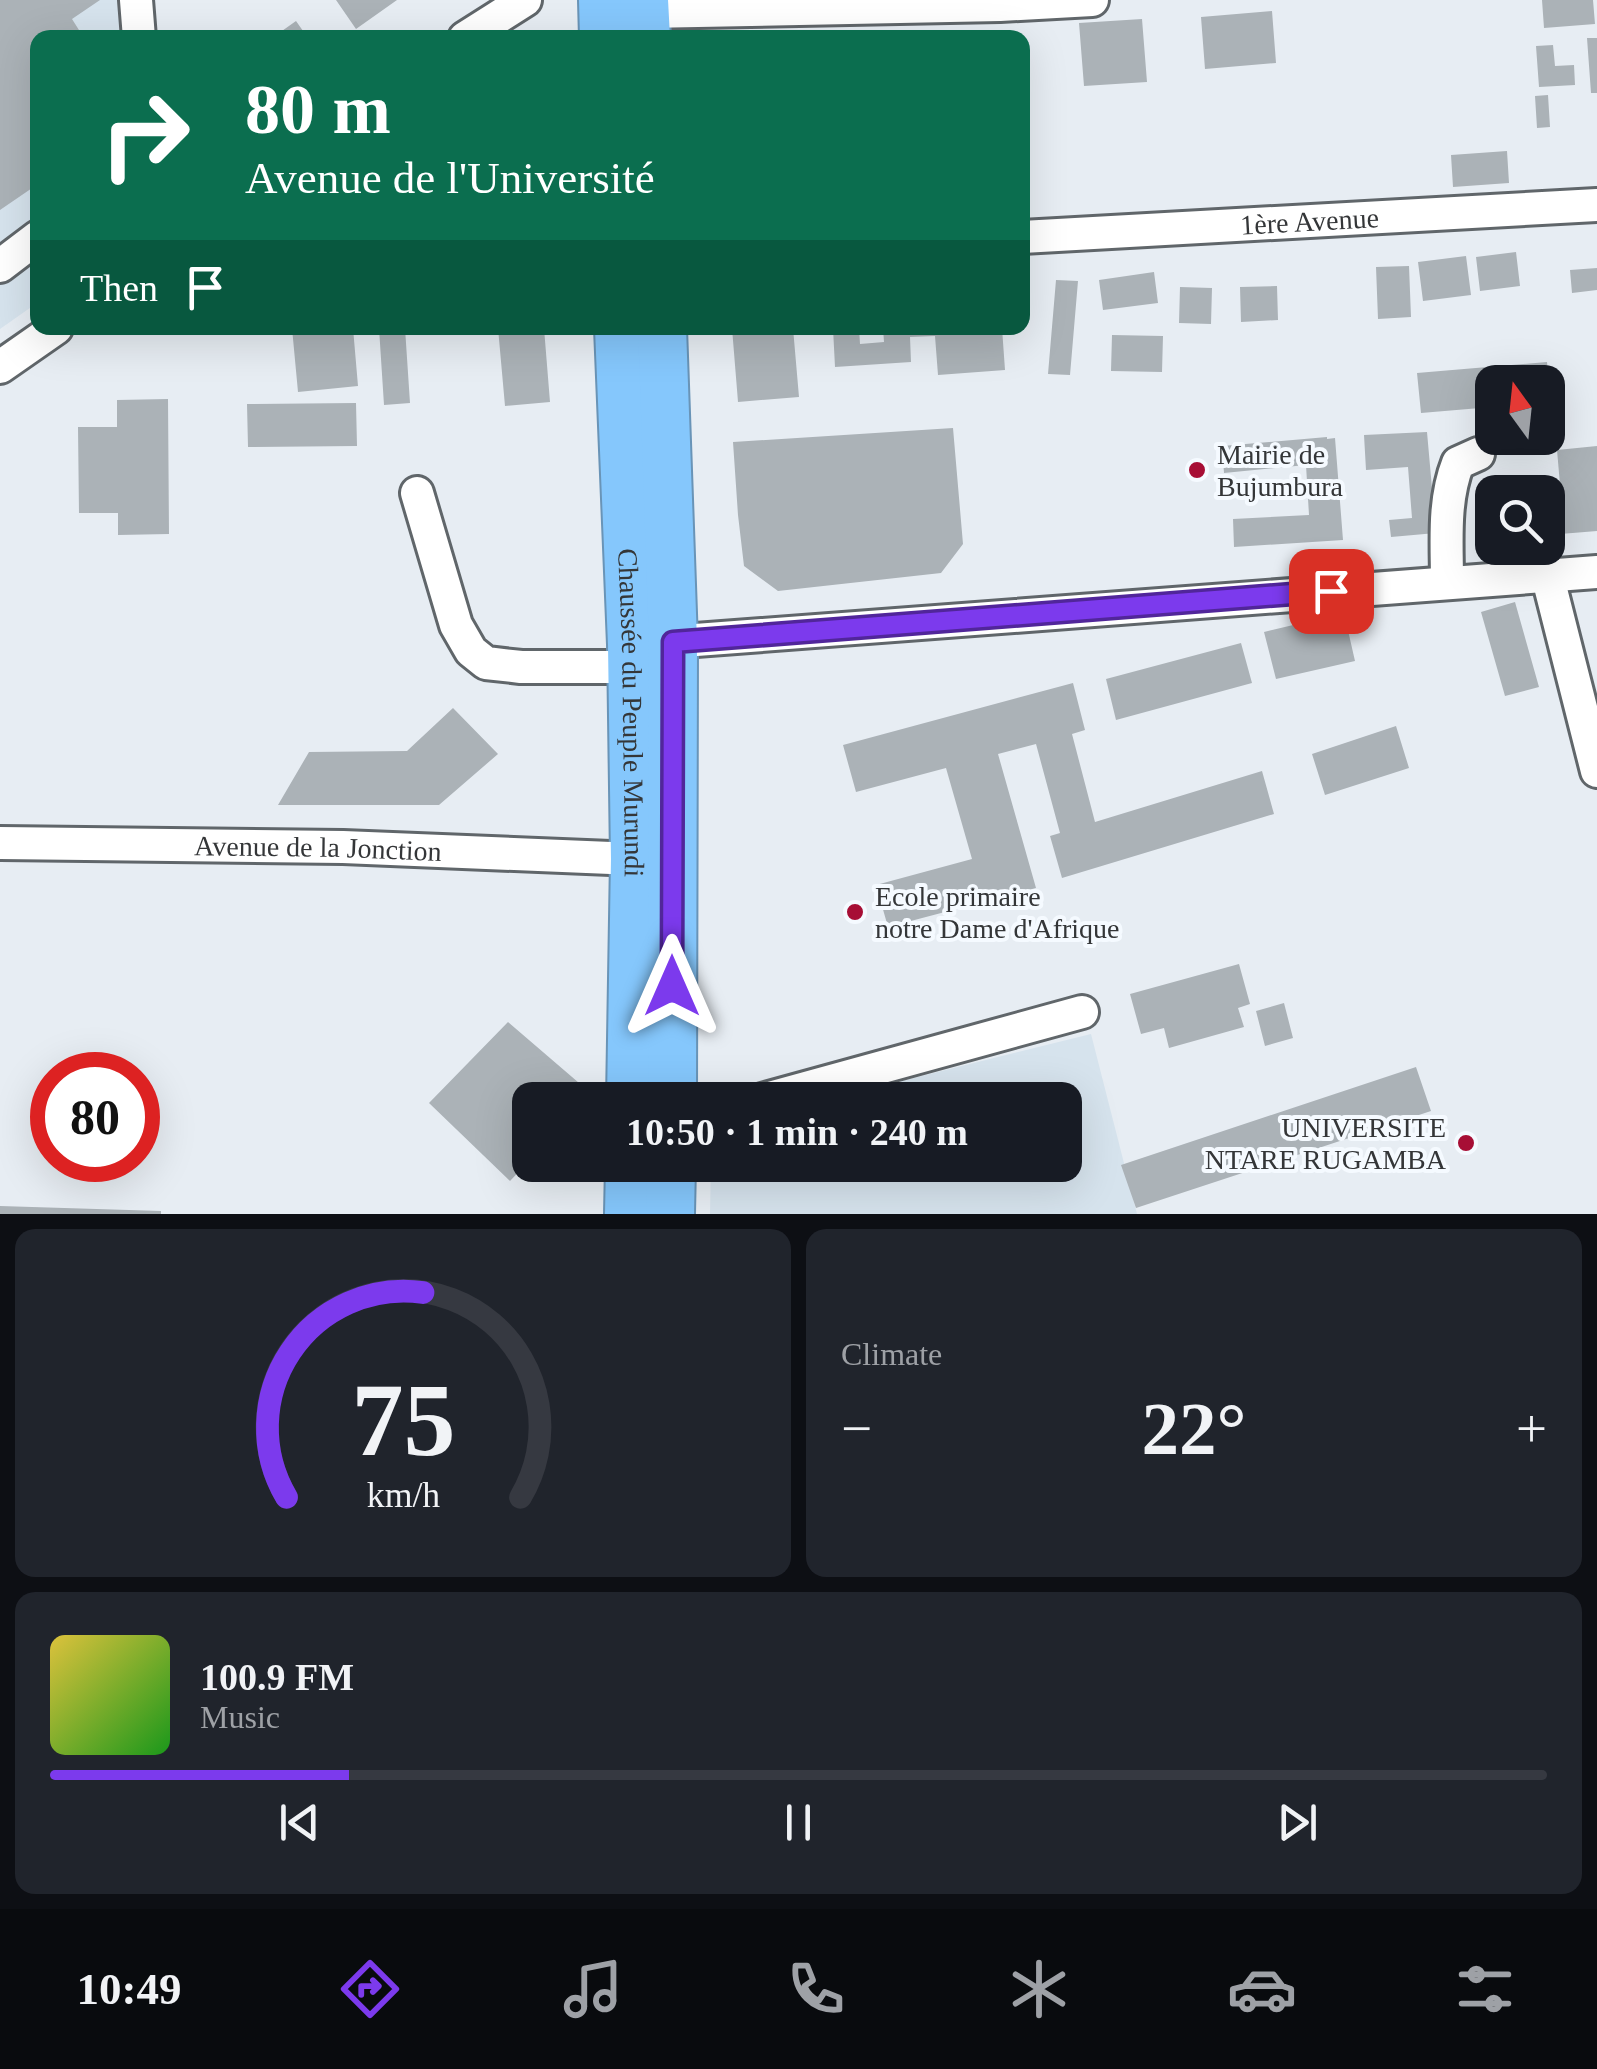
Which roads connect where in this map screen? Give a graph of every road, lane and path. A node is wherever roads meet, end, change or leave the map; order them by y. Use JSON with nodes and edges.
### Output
{"nodes":[{"id":1,"x":136,"y":0,"type":"edge"},
{"id":2,"x":525,"y":0,"type":"edge"},
{"id":3,"x":1092,"y":0,"type":"edge"},
{"id":4,"x":1000,"y":2,"type":"edge"},
{"id":5,"x":630,"y":10,"type":"edge"},
{"id":6,"x":138,"y":30,"type":"edge"},
{"id":7,"x":478,"y":30,"type":"edge"},
{"id":8,"x":611,"y":30,"type":"edge"},
{"id":9,"x":1597,"y":205,"type":"edge"},
{"id":10,"x":1030,"y":237,"type":"edge"},
{"id":11,"x":30,"y":244,"type":"edge"},
{"id":12,"x":0,"y":266,"type":"edge"},
{"id":13,"x":46,"y":335,"type":"edge"},
{"id":14,"x":620,"y":335,"type":"edge"},
{"id":15,"x":662,"y":335,"type":"edge"},
{"id":16,"x":0,"y":367,"type":"edge"},
{"id":17,"x":1476,"y":455,"type":"edge"},
{"id":18,"x":417,"y":493,"type":"dead end"},
{"id":19,"x":1597,"y":572,"type":"edge"},
{"id":20,"x":1547,"y":574,"type":"junction"},
{"id":21,"x":1447,"y":582,"type":"junction"},
{"id":22,"x":646,"y":651,"type":"junction"},
{"id":23,"x":1597,"y":771,"type":"edge"},
{"id":24,"x":0,"y":843,"type":"edge"},
{"id":25,"x":635,"y":859,"type":"junction"},
{"id":26,"x":1082,"y":1012,"type":"dead end"},
{"id":27,"x":631,"y":1082,"type":"edge"},
{"id":28,"x":671,"y":1082,"type":"edge"},
{"id":29,"x":827,"y":1082,"type":"edge"},
{"id":30,"x":630,"y":1182,"type":"edge"},
{"id":31,"x":671,"y":1182,"type":"edge"},
{"id":32,"x":629,"y":1214,"type":"edge"},
{"id":33,"x":670,"y":1214,"type":"edge"}],
"edges":[{"from":1,"to":6,"type":"street"},
{"from":2,"to":7,"type":"street"},
{"from":3,"to":4,"type":"street"},
{"from":4,"to":5,"type":"street"},
{"from":5,"to":8,"type":"highway"},
{"from":9,"to":10,"type":"street","name":"1ère Avenue"},
{"from":11,"to":12,"type":"street"},
{"from":13,"to":16,"type":"street"},
{"from":14,"to":22,"type":"highway","name":"Chaussée du Peuple Murundi"},
{"from":15,"to":22,"type":"highway","name":"Chaussée du Peuple Murundi"},
{"from":17,"to":21,"type":"street"},
{"from":18,"to":22,"type":"street"},
{"from":19,"to":20,"type":"street"},
{"from":20,"to":21,"type":"street"},
{"from":20,"to":23,"type":"street"},
{"from":21,"to":22,"type":"street"},
{"from":22,"to":25,"type":"highway","name":"Chaussée du Peuple Murundi"},
{"from":22,"to":28,"type":"highway","name":"Chaussée du Peuple Murundi"},
{"from":24,"to":25,"type":"street","name":"Avenue de la Jonction"},
{"from":25,"to":27,"type":"highway","name":"Chaussée du Peuple Murundi"},
{"from":26,"to":29,"type":"street"},
{"from":30,"to":32,"type":"highway"},
{"from":31,"to":33,"type":"highway"}]}
